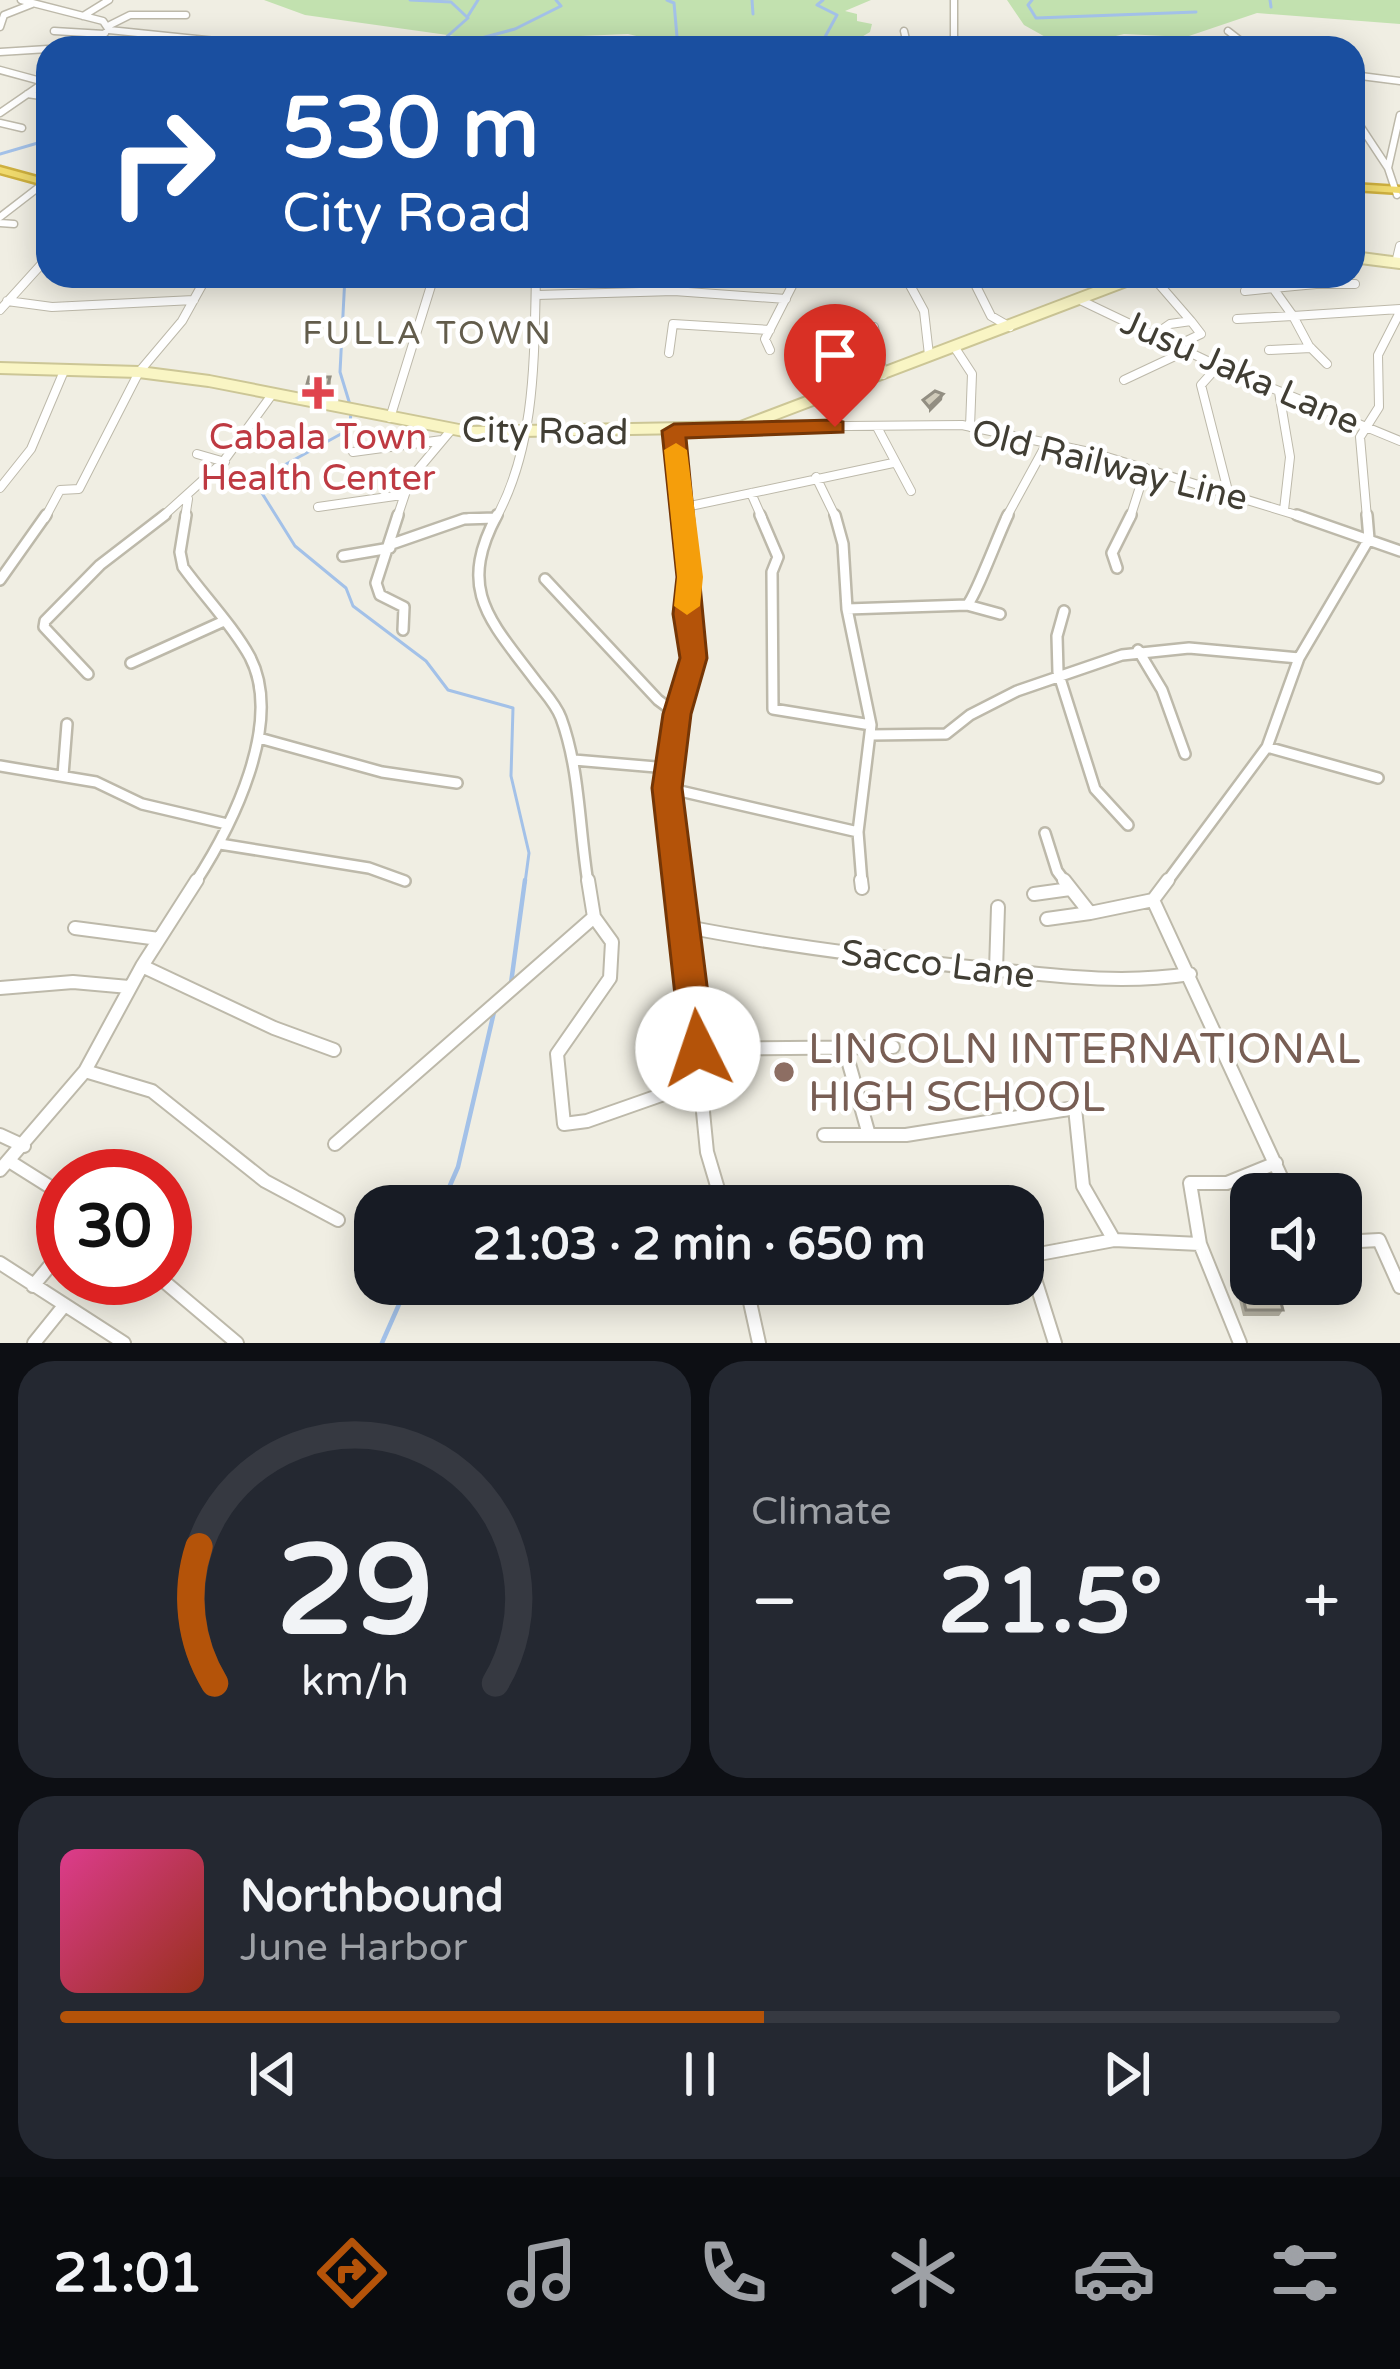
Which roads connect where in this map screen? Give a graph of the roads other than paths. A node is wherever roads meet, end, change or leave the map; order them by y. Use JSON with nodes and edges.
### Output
{"nodes":[{"id":1,"x":21,"y":0,"type":"edge"},
{"id":2,"x":109,"y":0,"type":"edge"},
{"id":3,"x":954,"y":0,"type":"edge"},
{"id":4,"x":1,"y":3,"type":"edge"},
{"id":5,"x":32,"y":4,"type":"junction"},
{"id":6,"x":10,"y":12,"type":"junction"},
{"id":7,"x":186,"y":15,"type":"dead end"},
{"id":8,"x":83,"y":16,"type":"junction"},
{"id":9,"x":0,"y":27,"type":"edge"},
{"id":10,"x":108,"y":30,"type":"junction"},
{"id":11,"x":54,"y":31,"type":"dead end"},
{"id":12,"x":904,"y":31,"type":"dead end"},
{"id":13,"x":1228,"y":31,"type":"dead end"},
{"id":14,"x":100,"y":36,"type":"edge"},
{"id":15,"x":167,"y":36,"type":"edge"},
{"id":16,"x":905,"y":36,"type":"edge"},
{"id":17,"x":954,"y":36,"type":"edge"},
{"id":18,"x":1234,"y":36,"type":"edge"},
{"id":19,"x":36,"y":50,"type":"edge"},
{"id":20,"x":0,"y":52,"type":"edge"},
{"id":21,"x":0,"y":70,"type":"edge"},
{"id":22,"x":1365,"y":77,"type":"edge"},
{"id":23,"x":36,"y":79,"type":"edge"},
{"id":24,"x":1400,"y":81,"type":"edge"},
{"id":25,"x":36,"y":88,"type":"edge"},
{"id":26,"x":27,"y":94,"type":"junction"},
{"id":27,"x":36,"y":95,"type":"edge"},
{"id":28,"x":0,"y":113,"type":"edge"},
{"id":29,"x":1400,"y":115,"type":"edge"},
{"id":30,"x":0,"y":123,"type":"edge"},
{"id":31,"x":22,"y":128,"type":"dead end"},
{"id":32,"x":1365,"y":133,"type":"edge"},
{"id":33,"x":1388,"y":168,"type":"junction"},
{"id":34,"x":0,"y":173,"type":"edge"},
{"id":35,"x":36,"y":182,"type":"edge"},
{"id":36,"x":1365,"y":190,"type":"edge"},
{"id":37,"x":36,"y":192,"type":"edge"},
{"id":38,"x":1398,"y":192,"type":"edge"},
{"id":39,"x":0,"y":220,"type":"edge"},
{"id":40,"x":14,"y":224,"type":"dead end"},
{"id":41,"x":1400,"y":246,"type":"edge"},
{"id":42,"x":1365,"y":259,"type":"edge"},
{"id":43,"x":1398,"y":263,"type":"edge"},
{"id":44,"x":36,"y":269,"type":"edge"},
{"id":45,"x":200,"y":288,"type":"edge"},
{"id":46,"x":431,"y":288,"type":"edge"},
{"id":47,"x":537,"y":288,"type":"edge"},
{"id":48,"x":793,"y":288,"type":"edge"},
{"id":49,"x":912,"y":288,"type":"edge"},
{"id":50,"x":977,"y":288,"type":"edge"},
{"id":51,"x":1112,"y":288,"type":"edge"},
{"id":52,"x":1162,"y":288,"type":"edge"},
{"id":53,"x":1273,"y":288,"type":"joint"},
{"id":54,"x":1245,"y":291,"type":"dead end"},
{"id":55,"x":537,"y":295,"type":"junction"},
{"id":56,"x":785,"y":299,"type":"junction"},
{"id":57,"x":194,"y":300,"type":"junction"},
{"id":58,"x":1082,"y":301,"type":"junction"},
{"id":59,"x":7,"y":302,"type":"junction"},
{"id":60,"x":0,"y":310,"type":"edge"},
{"id":61,"x":1400,"y":311,"type":"edge"},
{"id":62,"x":1292,"y":316,"type":"junction"},
{"id":63,"x":1237,"y":319,"type":"dead end"},
{"id":64,"x":1191,"y":321,"type":"junction"},
{"id":65,"x":874,"y":327,"type":"dead end"},
{"id":66,"x":1010,"y":327,"type":"junction"},
{"id":67,"x":770,"y":330,"type":"junction"},
{"id":68,"x":1157,"y":333,"type":"junction"},
{"id":69,"x":1385,"y":339,"type":"junction"},
{"id":70,"x":1400,"y":342,"type":"edge"},
{"id":71,"x":970,"y":346,"type":"dead end"},
{"id":72,"x":1184,"y":347,"type":"junction"},
{"id":73,"x":1311,"y":348,"type":"junction"},
{"id":74,"x":957,"y":349,"type":"junction"},
{"id":75,"x":770,"y":350,"type":"dead end"},
{"id":76,"x":1269,"y":350,"type":"dead end"},
{"id":77,"x":669,"y":353,"type":"dead end"},
{"id":78,"x":929,"y":355,"type":"junction"},
{"id":79,"x":814,"y":364,"type":"dead end"},
{"id":80,"x":1328,"y":364,"type":"dead end"},
{"id":81,"x":1218,"y":366,"type":"junction"},
{"id":82,"x":0,"y":368,"type":"edge"},
{"id":83,"x":64,"y":371,"type":"junction"},
{"id":84,"x":139,"y":372,"type":"junction"},
{"id":85,"x":883,"y":374,"type":"junction"},
{"id":86,"x":1124,"y":380,"type":"dead end"},
{"id":87,"x":1280,"y":392,"type":"junction"},
{"id":88,"x":834,"y":393,"type":"junction"},
{"id":89,"x":271,"y":396,"type":"junction"},
{"id":90,"x":390,"y":418,"type":"junction"},
{"id":91,"x":1366,"y":426,"type":"junction"},
{"id":92,"x":741,"y":427,"type":"junction"},
{"id":93,"x":877,"y":427,"type":"junction"},
{"id":94,"x":970,"y":427,"type":"junction"},
{"id":95,"x":452,"y":429,"type":"junction"},
{"id":96,"x":674,"y":431,"type":"junction"},
{"id":97,"x":521,"y":434,"type":"junction"},
{"id":98,"x":442,"y":440,"type":"junction"},
{"id":99,"x":1400,"y":440,"type":"edge"},
{"id":100,"x":1047,"y":443,"type":"junction"},
{"id":101,"x":352,"y":452,"type":"dead end"},
{"id":102,"x":197,"y":454,"type":"dead end"},
{"id":103,"x":225,"y":462,"type":"junction"},
{"id":104,"x":893,"y":463,"type":"junction"},
{"id":105,"x":1145,"y":468,"type":"junction"},
{"id":106,"x":816,"y":477,"type":"junction"},
{"id":107,"x":0,"y":488,"type":"edge"},
{"id":108,"x":911,"y":491,"type":"dead end"},
{"id":109,"x":1228,"y":491,"type":"junction"},
{"id":110,"x":752,"y":493,"type":"junction"},
{"id":111,"x":402,"y":495,"type":"junction"},
{"id":112,"x":188,"y":500,"type":"junction"},
{"id":113,"x":318,"y":507,"type":"dead end"},
{"id":114,"x":681,"y":508,"type":"junction"},
{"id":115,"x":1284,"y":510,"type":"junction"},
{"id":116,"x":495,"y":518,"type":"junction"},
{"id":117,"x":1370,"y":539,"type":"junction"},
{"id":118,"x":391,"y":546,"type":"junction"},
{"id":119,"x":1400,"y":551,"type":"edge"},
{"id":120,"x":343,"y":556,"type":"dead end"},
{"id":121,"x":1117,"y":568,"type":"dead end"},
{"id":122,"x":545,"y":579,"type":"dead end"},
{"id":123,"x":0,"y":580,"type":"edge"},
{"id":124,"x":971,"y":603,"type":"junction"},
{"id":125,"x":847,"y":609,"type":"junction"},
{"id":126,"x":1064,"y":611,"type":"dead end"},
{"id":127,"x":1000,"y":614,"type":"dead end"},
{"id":128,"x":224,"y":621,"type":"junction"},
{"id":129,"x":404,"y":630,"type":"dead end"},
{"id":130,"x":1138,"y":650,"type":"junction"},
{"id":131,"x":1299,"y":658,"type":"junction"},
{"id":132,"x":131,"y":663,"type":"dead end"},
{"id":133,"x":1058,"y":671,"type":"junction"},
{"id":134,"x":88,"y":674,"type":"dead end"},
{"id":135,"x":677,"y":714,"type":"junction"},
{"id":136,"x":67,"y":724,"type":"dead end"},
{"id":137,"x":871,"y":730,"type":"junction"},
{"id":138,"x":259,"y":738,"type":"junction"},
{"id":139,"x":1268,"y":747,"type":"junction"},
{"id":140,"x":1185,"y":754,"type":"dead end"},
{"id":141,"x":574,"y":760,"type":"junction"},
{"id":142,"x":0,"y":766,"type":"edge"},
{"id":143,"x":668,"y":768,"type":"junction"},
{"id":144,"x":63,"y":775,"type":"junction"},
{"id":145,"x":1378,"y":778,"type":"dead end"},
{"id":146,"x":457,"y":783,"type":"dead end"},
{"id":147,"x":667,"y":788,"type":"junction"},
{"id":148,"x":227,"y":824,"type":"junction"},
{"id":149,"x":1128,"y":825,"type":"dead end"},
{"id":150,"x":858,"y":832,"type":"junction"},
{"id":151,"x":1045,"y":832,"type":"dead end"},
{"id":152,"x":220,"y":844,"type":"junction"},
{"id":153,"x":406,"y":881,"type":"dead end"},
{"id":154,"x":862,"y":888,"type":"dead end"},
{"id":155,"x":1070,"y":889,"type":"junction"},
{"id":156,"x":1034,"y":894,"type":"dead end"},
{"id":157,"x":1153,"y":900,"type":"junction"},
{"id":158,"x":998,"y":907,"type":"dead end"},
{"id":159,"x":1090,"y":913,"type":"junction"},
{"id":160,"x":594,"y":917,"type":"junction"},
{"id":161,"x":1047,"y":919,"type":"dead end"},
{"id":162,"x":687,"y":927,"type":"junction"},
{"id":163,"x":75,"y":928,"type":"dead end"},
{"id":164,"x":159,"y":939,"type":"junction"},
{"id":165,"x":142,"y":966,"type":"junction"},
{"id":166,"x":996,"y":970,"type":"junction"},
{"id":167,"x":1190,"y":974,"type":"junction"},
{"id":168,"x":129,"y":987,"type":"junction"},
{"id":169,"x":0,"y":988,"type":"edge"},
{"id":170,"x":844,"y":1046,"type":"junction"},
{"id":171,"x":893,"y":1047,"type":"dead end"},
{"id":172,"x":698,"y":1049,"type":"junction"},
{"id":173,"x":334,"y":1050,"type":"dead end"},
{"id":174,"x":85,"y":1071,"type":"junction"},
{"id":175,"x":701,"y":1082,"type":"junction"},
{"id":176,"x":0,"y":1135,"type":"edge"},
{"id":177,"x":824,"y":1135,"type":"dead end"},
{"id":178,"x":869,"y":1135,"type":"junction"},
{"id":179,"x":335,"y":1144,"type":"dead end"},
{"id":180,"x":24,"y":1146,"type":"junction"},
{"id":181,"x":1276,"y":1163,"type":"junction"},
{"id":182,"x":4,"y":1165,"type":"edge"},
{"id":183,"x":1280,"y":1173,"type":"edge"},
{"id":184,"x":36,"y":1181,"type":"edge"},
{"id":185,"x":717,"y":1185,"type":"edge"},
{"id":186,"x":338,"y":1220,"type":"dead end"},
{"id":187,"x":1114,"y":1240,"type":"junction"},
{"id":188,"x":1362,"y":1241,"type":"edge"},
{"id":189,"x":1200,"y":1244,"type":"junction"},
{"id":190,"x":1044,"y":1253,"type":"edge"},
{"id":191,"x":0,"y":1264,"type":"edge"},
{"id":192,"x":36,"y":1282,"type":"edge"},
{"id":193,"x":33,"y":1286,"type":"junction"},
{"id":194,"x":1400,"y":1287,"type":"edge"},
{"id":195,"x":192,"y":1305,"type":"edge"},
{"id":196,"x":751,"y":1305,"type":"edge"},
{"id":197,"x":1042,"y":1305,"type":"edge"},
{"id":198,"x":63,"y":1307,"type":"junction"},
{"id":199,"x":34,"y":1343,"type":"edge"},
{"id":200,"x":124,"y":1343,"type":"edge"},
{"id":201,"x":238,"y":1343,"type":"edge"},
{"id":202,"x":759,"y":1343,"type":"edge"},
{"id":203,"x":1055,"y":1343,"type":"edge"},
{"id":204,"x":1240,"y":1343,"type":"edge"}],
"edges":[{"from":1,"to":5,"type":"street"},
{"from":2,"to":8,"type":"street"},
{"from":3,"to":17,"type":"street"},
{"from":4,"to":6,"type":"street"},
{"from":5,"to":6,"type":"street"},
{"from":5,"to":8,"type":"street"},
{"from":6,"to":9,"type":"street"},
{"from":7,"to":10,"type":"street"},
{"from":8,"to":10,"type":"street"},
{"from":10,"to":11,"type":"street"},
{"from":10,"to":14,"type":"street"},
{"from":10,"to":15,"type":"street"},
{"from":12,"to":16,"type":"street"},
{"from":13,"to":18,"type":"street"},
{"from":19,"to":20,"type":"street"},
{"from":21,"to":23,"type":"street"},
{"from":22,"to":24,"type":"street"},
{"from":25,"to":26,"type":"street"},
{"from":26,"to":27,"type":"street"},
{"from":26,"to":28,"type":"street"},
{"from":29,"to":33,"type":"street"},
{"from":30,"to":31,"type":"street"},
{"from":32,"to":33,"type":"street"},
{"from":33,"to":38,"type":"street"},
{"from":34,"to":35,"type":"highway"},
{"from":36,"to":38,"type":"highway"},
{"from":37,"to":39,"type":"street"},
{"from":39,"to":40,"type":"street"},
{"from":41,"to":43,"type":"street"},
{"from":42,"to":43,"type":"main road"},
{"from":44,"to":59,"type":"street"},
{"from":45,"to":57,"type":"street"},
{"from":46,"to":90,"type":"street"},
{"from":47,"to":55,"type":"street"},
{"from":48,"to":56,"type":"street"},
{"from":49,"to":78,"type":"street"},
{"from":50,"to":66,"type":"street"},
{"from":51,"to":58,"type":"main road","name":"City Road"},
{"from":52,"to":64,"type":"street"},
{"from":53,"to":54,"type":"street"},
{"from":53,"to":62,"type":"street"},
{"from":55,"to":56,"type":"street"},
{"from":55,"to":97,"type":"street"},
{"from":56,"to":67,"type":"street"},
{"from":57,"to":59,"type":"street"},
{"from":57,"to":84,"type":"street"},
{"from":58,"to":66,"type":"main road","name":"City Road"},
{"from":58,"to":68,"type":"street","name":"Jusu Jaka Lane"},
{"from":59,"to":60,"type":"street"},
{"from":61,"to":62,"type":"street"},
{"from":61,"to":69,"type":"street"},
{"from":62,"to":63,"type":"street"},
{"from":62,"to":73,"type":"street"},
{"from":64,"to":68,"type":"street"},
{"from":64,"to":72,"type":"street"},
{"from":65,"to":85,"type":"street"},
{"from":66,"to":74,"type":"main road","name":"City Road"},
{"from":67,"to":75,"type":"street"},
{"from":67,"to":77,"type":"street"},
{"from":68,"to":72,"type":"street","name":"Jusu Jaka Lane"},
{"from":69,"to":70,"type":"street"},
{"from":69,"to":91,"type":"street"},
{"from":71,"to":74,"type":"street"},
{"from":72,"to":81,"type":"street","name":"Jusu Jaka Lane"},
{"from":72,"to":86,"type":"street"},
{"from":73,"to":76,"type":"street"},
{"from":73,"to":80,"type":"street"},
{"from":74,"to":78,"type":"main road","name":"City Road"},
{"from":74,"to":94,"type":"street"},
{"from":78,"to":85,"type":"main road","name":"City Road"},
{"from":79,"to":88,"type":"street"},
{"from":81,"to":87,"type":"street","name":"Jusu Jaka Lane"},
{"from":81,"to":109,"type":"street"},
{"from":82,"to":83,"type":"main road","name":"City Road"},
{"from":83,"to":84,"type":"main road","name":"City Road"},
{"from":83,"to":107,"type":"street"},
{"from":84,"to":89,"type":"main road","name":"City Road"},
{"from":84,"to":123,"type":"street"},
{"from":85,"to":88,"type":"main road","name":"City Road"},
{"from":87,"to":91,"type":"street","name":"Jusu Jaka Lane"},
{"from":87,"to":115,"type":"street"},
{"from":88,"to":92,"type":"main road","name":"City Road"},
{"from":89,"to":90,"type":"main road","name":"City Road"},
{"from":89,"to":103,"type":"street"},
{"from":90,"to":95,"type":"main road","name":"City Road"},
{"from":91,"to":99,"type":"street","name":"Jusu Jaka Lane"},
{"from":91,"to":117,"type":"street"},
{"from":92,"to":93,"type":"street","name":"Old Railway Line"},
{"from":92,"to":96,"type":"main road","name":"City Road"},
{"from":93,"to":94,"type":"street","name":"Old Railway Line"},
{"from":93,"to":104,"type":"street"},
{"from":94,"to":100,"type":"street","name":"Old Railway Line"},
{"from":95,"to":97,"type":"main road","name":"City Road"},
{"from":95,"to":98,"type":"street"},
{"from":96,"to":97,"type":"main road","name":"City Road"},
{"from":96,"to":114,"type":"street"},
{"from":97,"to":116,"type":"street"},
{"from":98,"to":101,"type":"street"},
{"from":98,"to":111,"type":"street"},
{"from":100,"to":105,"type":"street","name":"Old Railway Line"},
{"from":100,"to":124,"type":"street"},
{"from":102,"to":103,"type":"street"},
{"from":103,"to":112,"type":"street"},
{"from":104,"to":106,"type":"street"},
{"from":104,"to":108,"type":"street"},
{"from":105,"to":109,"type":"street","name":"Old Railway Line"},
{"from":105,"to":121,"type":"street"},
{"from":106,"to":110,"type":"street"},
{"from":106,"to":125,"type":"street"},
{"from":109,"to":115,"type":"street","name":"Old Railway Line"},
{"from":110,"to":114,"type":"street"},
{"from":110,"to":137,"type":"street"},
{"from":111,"to":113,"type":"street"},
{"from":111,"to":118,"type":"street"},
{"from":112,"to":128,"type":"street"},
{"from":112,"to":134,"type":"street"},
{"from":114,"to":135,"type":"street"},
{"from":115,"to":117,"type":"street","name":"Old Railway Line"},
{"from":116,"to":118,"type":"street"},
{"from":116,"to":141,"type":"street"},
{"from":117,"to":119,"type":"street","name":"Old Railway Line"},
{"from":117,"to":131,"type":"street"},
{"from":118,"to":120,"type":"street"},
{"from":118,"to":129,"type":"street"},
{"from":122,"to":135,"type":"street"},
{"from":124,"to":125,"type":"street"},
{"from":124,"to":127,"type":"street"},
{"from":125,"to":137,"type":"street"},
{"from":126,"to":133,"type":"street"},
{"from":128,"to":132,"type":"street"},
{"from":128,"to":138,"type":"street"},
{"from":130,"to":131,"type":"street"},
{"from":130,"to":133,"type":"street"},
{"from":130,"to":140,"type":"street"},
{"from":131,"to":139,"type":"street"},
{"from":133,"to":137,"type":"street"},
{"from":133,"to":149,"type":"street"},
{"from":135,"to":143,"type":"street"},
{"from":136,"to":144,"type":"street"},
{"from":137,"to":150,"type":"street"},
{"from":138,"to":146,"type":"street"},
{"from":138,"to":148,"type":"street"},
{"from":139,"to":145,"type":"street"},
{"from":139,"to":157,"type":"street"},
{"from":141,"to":143,"type":"street"},
{"from":141,"to":160,"type":"street"},
{"from":142,"to":144,"type":"street"},
{"from":143,"to":147,"type":"street"},
{"from":144,"to":148,"type":"street"},
{"from":147,"to":150,"type":"street"},
{"from":147,"to":162,"type":"street"},
{"from":148,"to":152,"type":"street"},
{"from":150,"to":154,"type":"street"},
{"from":151,"to":155,"type":"street"},
{"from":152,"to":153,"type":"street"},
{"from":152,"to":164,"type":"street"},
{"from":155,"to":156,"type":"street"},
{"from":155,"to":159,"type":"street"},
{"from":157,"to":159,"type":"street"},
{"from":157,"to":167,"type":"street"},
{"from":158,"to":166,"type":"street"},
{"from":159,"to":161,"type":"street"},
{"from":160,"to":175,"type":"street"},
{"from":160,"to":179,"type":"street"},
{"from":162,"to":166,"type":"street","name":"Sacco Lane"},
{"from":162,"to":172,"type":"street"},
{"from":163,"to":164,"type":"street"},
{"from":164,"to":165,"type":"street"},
{"from":165,"to":168,"type":"street"},
{"from":165,"to":173,"type":"street"},
{"from":166,"to":167,"type":"street","name":"Sacco Lane"},
{"from":167,"to":181,"type":"street"},
{"from":168,"to":169,"type":"street"},
{"from":168,"to":174,"type":"street"},
{"from":170,"to":171,"type":"street"},
{"from":170,"to":172,"type":"street"},
{"from":170,"to":178,"type":"street"},
{"from":172,"to":175,"type":"street"},
{"from":174,"to":180,"type":"street"},
{"from":174,"to":186,"type":"street"},
{"from":175,"to":185,"type":"street"},
{"from":176,"to":180,"type":"street"},
{"from":177,"to":178,"type":"street"},
{"from":178,"to":187,"type":"street"},
{"from":180,"to":182,"type":"street"},
{"from":181,"to":183,"type":"street"},
{"from":181,"to":189,"type":"street"},
{"from":182,"to":184,"type":"street"},
{"from":187,"to":189,"type":"street"},
{"from":187,"to":190,"type":"street"},
{"from":188,"to":194,"type":"street"},
{"from":189,"to":204,"type":"street"},
{"from":191,"to":193,"type":"street"},
{"from":192,"to":193,"type":"street"},
{"from":193,"to":198,"type":"street"},
{"from":195,"to":201,"type":"street"},
{"from":196,"to":202,"type":"street"},
{"from":197,"to":203,"type":"street"},
{"from":198,"to":199,"type":"street"},
{"from":198,"to":200,"type":"street"}]}
